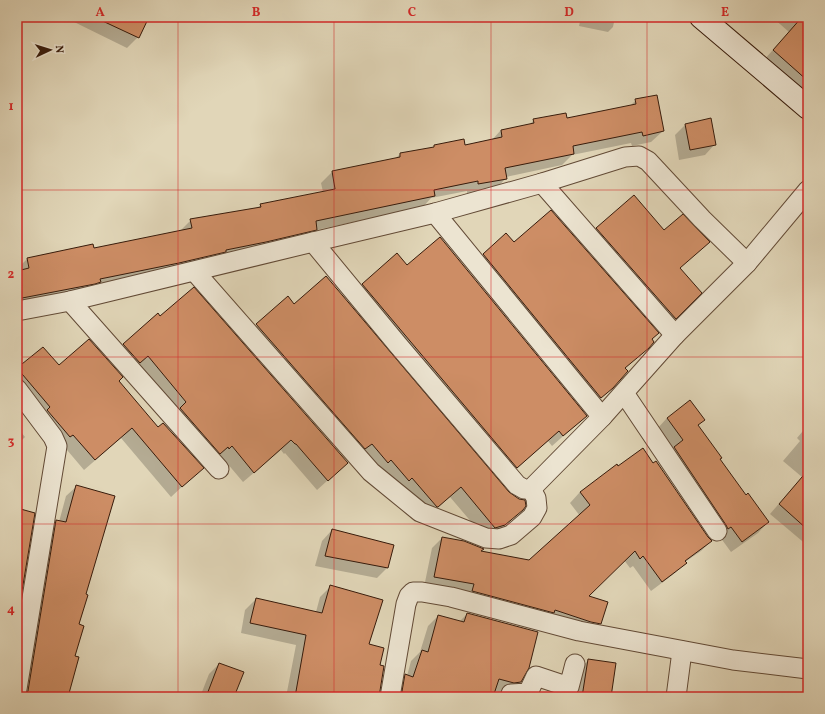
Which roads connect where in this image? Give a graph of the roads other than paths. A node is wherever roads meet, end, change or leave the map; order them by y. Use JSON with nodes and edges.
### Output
{"nodes":[{"id":1,"x":700,"y":17,"type":"edge"},
{"id":2,"x":808,"y":108,"type":"edge"},
{"id":3,"x":542,"y":183,"type":"junction"},
{"id":4,"x":808,"y":190,"type":"edge"},
{"id":5,"x":435,"y":212,"type":"junction"},
{"id":6,"x":313,"y":242,"type":"junction"},
{"id":7,"x":746,"y":263,"type":"junction"},
{"id":8,"x":195,"y":272,"type":"junction"},
{"id":9,"x":70,"y":301,"type":"junction"},
{"id":10,"x":17,"y":311,"type":"edge"},
{"id":11,"x":675,"y":335,"type":"junction"},
{"id":12,"x":17,"y":389,"type":"edge"},
{"id":13,"x":624,"y":393,"type":"junction"},
{"id":14,"x":602,"y":416,"type":"junction"},
{"id":15,"x":219,"y":469,"type":"dead end"},
{"id":16,"x":531,"y":489,"type":"junction"},
{"id":17,"x":717,"y":531,"type":"dead end"},
{"id":18,"x":682,"y":651,"type":"junction"},
{"id":19,"x":575,"y":664,"type":"dead end"},
{"id":20,"x":808,"y":669,"type":"edge"},
{"id":21,"x":17,"y":689,"type":"edge"},
{"id":22,"x":390,"y":697,"type":"edge"},
{"id":23,"x":510,"y":697,"type":"edge"},
{"id":24,"x":676,"y":697,"type":"edge"}],
"edges":[{"from":1,"to":2,"type":"street"},
{"from":3,"to":5,"type":"street"},
{"from":3,"to":7,"type":"street"},
{"from":3,"to":11,"type":"street"},
{"from":4,"to":7,"type":"street"},
{"from":5,"to":6,"type":"street"},
{"from":5,"to":14,"type":"street"},
{"from":6,"to":8,"type":"street"},
{"from":6,"to":16,"type":"street"},
{"from":7,"to":11,"type":"street"},
{"from":8,"to":9,"type":"street"},
{"from":8,"to":16,"type":"street"},
{"from":9,"to":10,"type":"street"},
{"from":9,"to":15,"type":"street"},
{"from":11,"to":13,"type":"street"},
{"from":12,"to":21,"type":"street"},
{"from":13,"to":14,"type":"street"},
{"from":13,"to":17,"type":"street"},
{"from":14,"to":16,"type":"street"},
{"from":18,"to":20,"type":"street"},
{"from":18,"to":22,"type":"street"},
{"from":18,"to":24,"type":"street"},
{"from":19,"to":23,"type":"street"}]}
